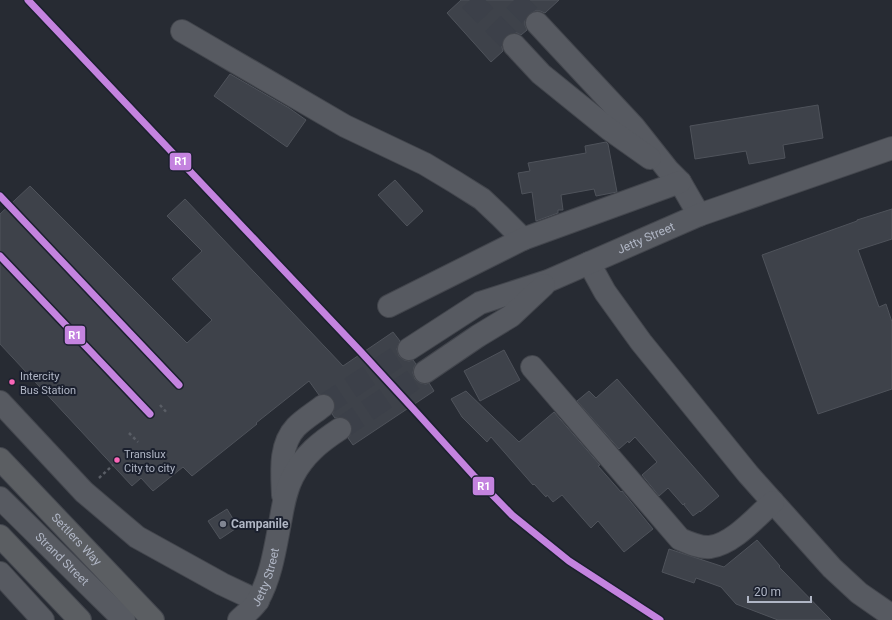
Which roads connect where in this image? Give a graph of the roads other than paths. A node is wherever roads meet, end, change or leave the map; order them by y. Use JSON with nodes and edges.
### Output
{"nodes":[{"id":1,"x":537,"y":23,"type":"tunnel mouth"},
{"id":2,"x":182,"y":31,"type":"dead end"},
{"id":3,"x":514,"y":45,"type":"tunnel mouth"},
{"id":4,"x":892,"y":148,"type":"edge"},
{"id":5,"x":674,"y":176,"type":"junction"},
{"id":6,"x":699,"y":216,"type":"junction"},
{"id":7,"x":523,"y":239,"type":"junction"},
{"id":8,"x":589,"y":263,"type":"junction"},
{"id":9,"x":548,"y":281,"type":"junction"},
{"id":10,"x":388,"y":306,"type":"dead end"},
{"id":11,"x":409,"y":349,"type":"tunnel mouth"},
{"id":12,"x":532,"y":367,"type":"dead end"},
{"id":13,"x":425,"y":372,"type":"tunnel mouth"},
{"id":14,"x":0,"y":402,"type":"edge"},
{"id":15,"x":323,"y":406,"type":"tunnel mouth"},
{"id":16,"x":340,"y":429,"type":"tunnel mouth"},
{"id":17,"x":0,"y":459,"type":"edge"},
{"id":18,"x":0,"y":498,"type":"edge"},
{"id":19,"x":773,"y":502,"type":"junction"},
{"id":20,"x":281,"y":514,"type":"junction"},
{"id":21,"x":0,"y":536,"type":"edge"},
{"id":22,"x":0,"y":573,"type":"edge"},
{"id":23,"x":258,"y":601,"type":"junction"},
{"id":24,"x":892,"y":616,"type":"edge"},
{"id":25,"x":43,"y":620,"type":"edge"},
{"id":26,"x":80,"y":620,"type":"edge"},
{"id":27,"x":124,"y":620,"type":"edge"},
{"id":28,"x":153,"y":620,"type":"edge"},
{"id":29,"x":239,"y":620,"type":"edge"}],
"edges":[{"from":1,"to":5,"type":"street"},
{"from":2,"to":7,"type":"street"},
{"from":3,"to":5,"type":"street"},
{"from":4,"to":6,"type":"street","name":"Jetty Street"},
{"from":5,"to":6,"type":"street"},
{"from":5,"to":7,"type":"street"},
{"from":6,"to":8,"type":"street","name":"Jetty Street"},
{"from":7,"to":10,"type":"street"},
{"from":8,"to":9,"type":"street","name":"Jetty Street"},
{"from":8,"to":19,"type":"street"},
{"from":9,"to":11,"type":"street","name":"Jetty Street"},
{"from":9,"to":13,"type":"street"},
{"from":12,"to":19,"type":"street"},
{"from":14,"to":23,"type":"street"},
{"from":15,"to":20,"type":"street","name":"Jetty Street"},
{"from":16,"to":20,"type":"street","name":"Jetty Street"},
{"from":17,"to":28,"type":"highway","name":"Settlers Way"},
{"from":18,"to":27,"type":"street","name":"Strand Street"},
{"from":19,"to":24,"type":"street"},
{"from":20,"to":23,"type":"street","name":"Jetty Street"},
{"from":21,"to":26,"type":"highway"},
{"from":22,"to":25,"type":"street"},
{"from":23,"to":29,"type":"street","name":"Jetty Street"}]}
